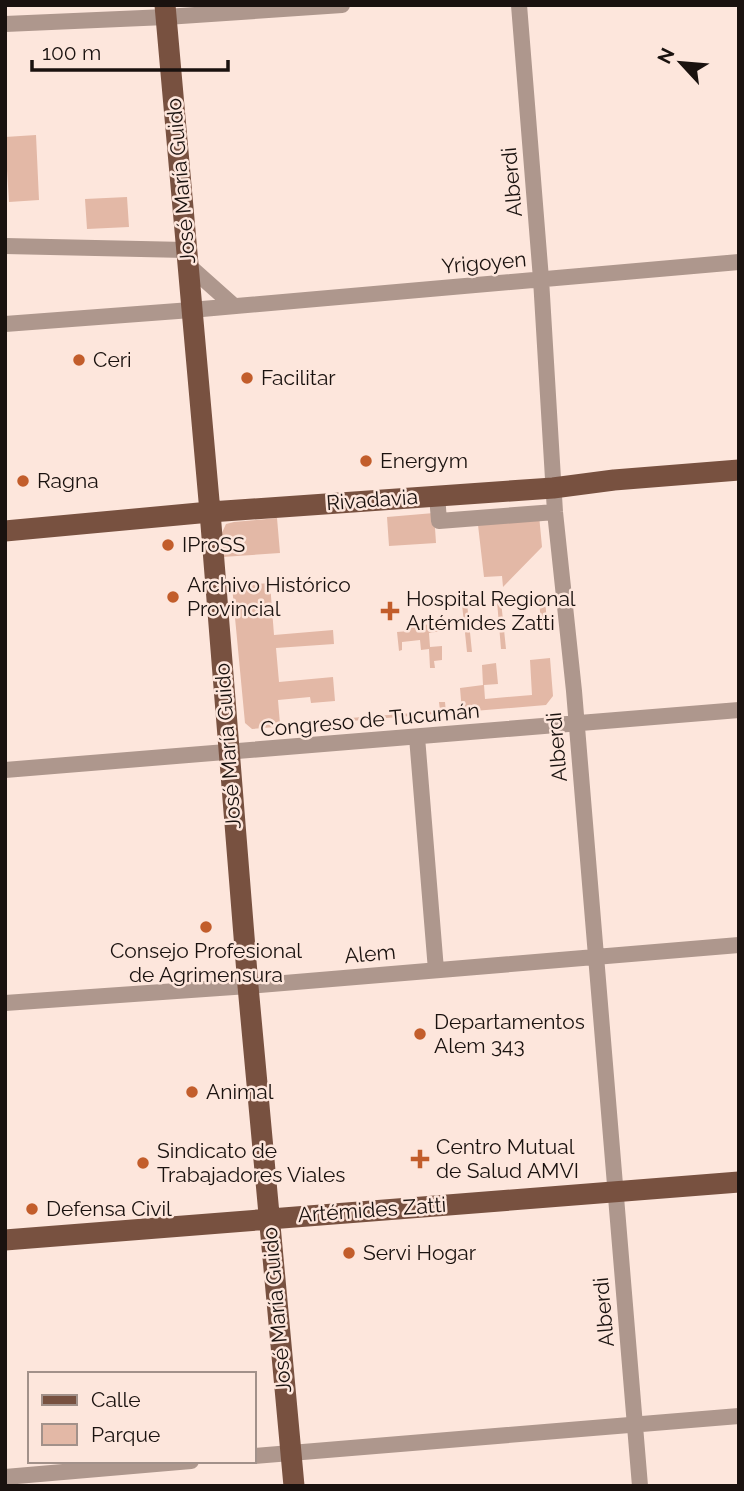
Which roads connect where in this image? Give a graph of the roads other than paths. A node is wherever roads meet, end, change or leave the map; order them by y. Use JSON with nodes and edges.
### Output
{"nodes":[{"id":1,"x":38,"y":5,"type":"edge"},
{"id":2,"x":342,"y":5,"type":"edge"},
{"id":3,"x":519,"y":5,"type":"edge"},
{"id":4,"x":166,"y":11,"type":"edge"},
{"id":5,"x":40,"y":22,"type":"junction"},
{"id":6,"x":5,"y":24,"type":"edge"},
{"id":7,"x":5,"y":246,"type":"edge"},
{"id":8,"x":187,"y":257,"type":"junction"},
{"id":9,"x":739,"y":262,"type":"edge"},
{"id":10,"x":541,"y":279,"type":"junction"},
{"id":11,"x":234,"y":306,"type":"junction"},
{"id":12,"x":191,"y":310,"type":"junction"},
{"id":13,"x":5,"y":324,"type":"edge"},
{"id":14,"x":739,"y":470,"type":"edge"},
{"id":15,"x":553,"y":488,"type":"junction"},
{"id":16,"x":437,"y":495,"type":"junction"},
{"id":17,"x":210,"y":512,"type":"junction"},
{"id":18,"x":555,"y":512,"type":"junction"},
{"id":19,"x":5,"y":531,"type":"edge"},
{"id":20,"x":739,"y":710,"type":"edge"},
{"id":21,"x":576,"y":724,"type":"junction"},
{"id":22,"x":417,"y":737,"type":"junction"},
{"id":23,"x":228,"y":753,"type":"junction"},
{"id":24,"x":5,"y":771,"type":"edge"},
{"id":25,"x":739,"y":945,"type":"edge"},
{"id":26,"x":597,"y":957,"type":"junction"},
{"id":27,"x":436,"y":970,"type":"junction"},
{"id":28,"x":247,"y":986,"type":"junction"},
{"id":29,"x":5,"y":1003,"type":"edge"},
{"id":30,"x":739,"y":1182,"type":"edge"},
{"id":31,"x":616,"y":1192,"type":"junction"},
{"id":32,"x":268,"y":1218,"type":"junction"},
{"id":33,"x":5,"y":1240,"type":"edge"},
{"id":34,"x":739,"y":1416,"type":"edge"},
{"id":35,"x":635,"y":1424,"type":"junction"},
{"id":36,"x":290,"y":1453,"type":"junction"},
{"id":37,"x":256,"y":1456,"type":"edge"},
{"id":38,"x":168,"y":1463,"type":"edge"},
{"id":39,"x":5,"y":1477,"type":"edge"},
{"id":40,"x":294,"y":1486,"type":"edge"},
{"id":41,"x":640,"y":1486,"type":"edge"}],
"edges":[{"from":1,"to":5,"type":"street"},
{"from":2,"to":4,"type":"street"},
{"from":3,"to":10,"type":"street","name":"Alberdi"},
{"from":4,"to":5,"type":"street"},
{"from":4,"to":8,"type":"main road","name":"José María Guido"},
{"from":5,"to":6,"type":"street"},
{"from":7,"to":8,"type":"street"},
{"from":8,"to":11,"type":"street"},
{"from":8,"to":12,"type":"main road","name":"José María Guido"},
{"from":9,"to":10,"type":"street","name":"Yrigoyen"},
{"from":10,"to":11,"type":"street","name":"Yrigoyen"},
{"from":10,"to":15,"type":"street","name":"Alberdi"},
{"from":11,"to":12,"type":"street","name":"Yrigoyen"},
{"from":12,"to":13,"type":"street","name":"Yrigoyen"},
{"from":12,"to":17,"type":"main road","name":"José María Guido"},
{"from":14,"to":15,"type":"main road","name":"Rivadavia"},
{"from":15,"to":16,"type":"main road","name":"Rivadavia"},
{"from":15,"to":18,"type":"street","name":"Alberdi"},
{"from":16,"to":17,"type":"main road","name":"Rivadavia"},
{"from":16,"to":18,"type":"street"},
{"from":17,"to":19,"type":"main road","name":"Rivadavia"},
{"from":17,"to":23,"type":"main road","name":"José María Guido"},
{"from":18,"to":21,"type":"street","name":"Alberdi"},
{"from":20,"to":21,"type":"street","name":"Congreso de Tucumán"},
{"from":21,"to":22,"type":"street","name":"Congreso de Tucumán"},
{"from":21,"to":26,"type":"street","name":"Alberdi"},
{"from":22,"to":23,"type":"street","name":"Congreso de Tucumán"},
{"from":22,"to":27,"type":"street"},
{"from":23,"to":24,"type":"street","name":"Congreso de Tucumán"},
{"from":23,"to":28,"type":"main road","name":"José María Guido"},
{"from":25,"to":26,"type":"street","name":"Alem"},
{"from":26,"to":27,"type":"street","name":"Alem"},
{"from":26,"to":31,"type":"street","name":"Alberdi"},
{"from":27,"to":28,"type":"street","name":"Alem"},
{"from":28,"to":29,"type":"street","name":"Alem"},
{"from":28,"to":32,"type":"main road","name":"José María Guido"},
{"from":30,"to":31,"type":"main road","name":"Artémides Zatti"},
{"from":31,"to":32,"type":"main road","name":"Artémides Zatti"},
{"from":31,"to":35,"type":"street","name":"Alberdi"},
{"from":32,"to":33,"type":"main road","name":"Artémides Zatti"},
{"from":32,"to":36,"type":"main road","name":"José María Guido"},
{"from":34,"to":35,"type":"street"},
{"from":35,"to":36,"type":"street"},
{"from":35,"to":41,"type":"street","name":"Alberdi"},
{"from":36,"to":37,"type":"street"},
{"from":36,"to":40,"type":"main road","name":"José María Guido"},
{"from":38,"to":39,"type":"street"}]}
